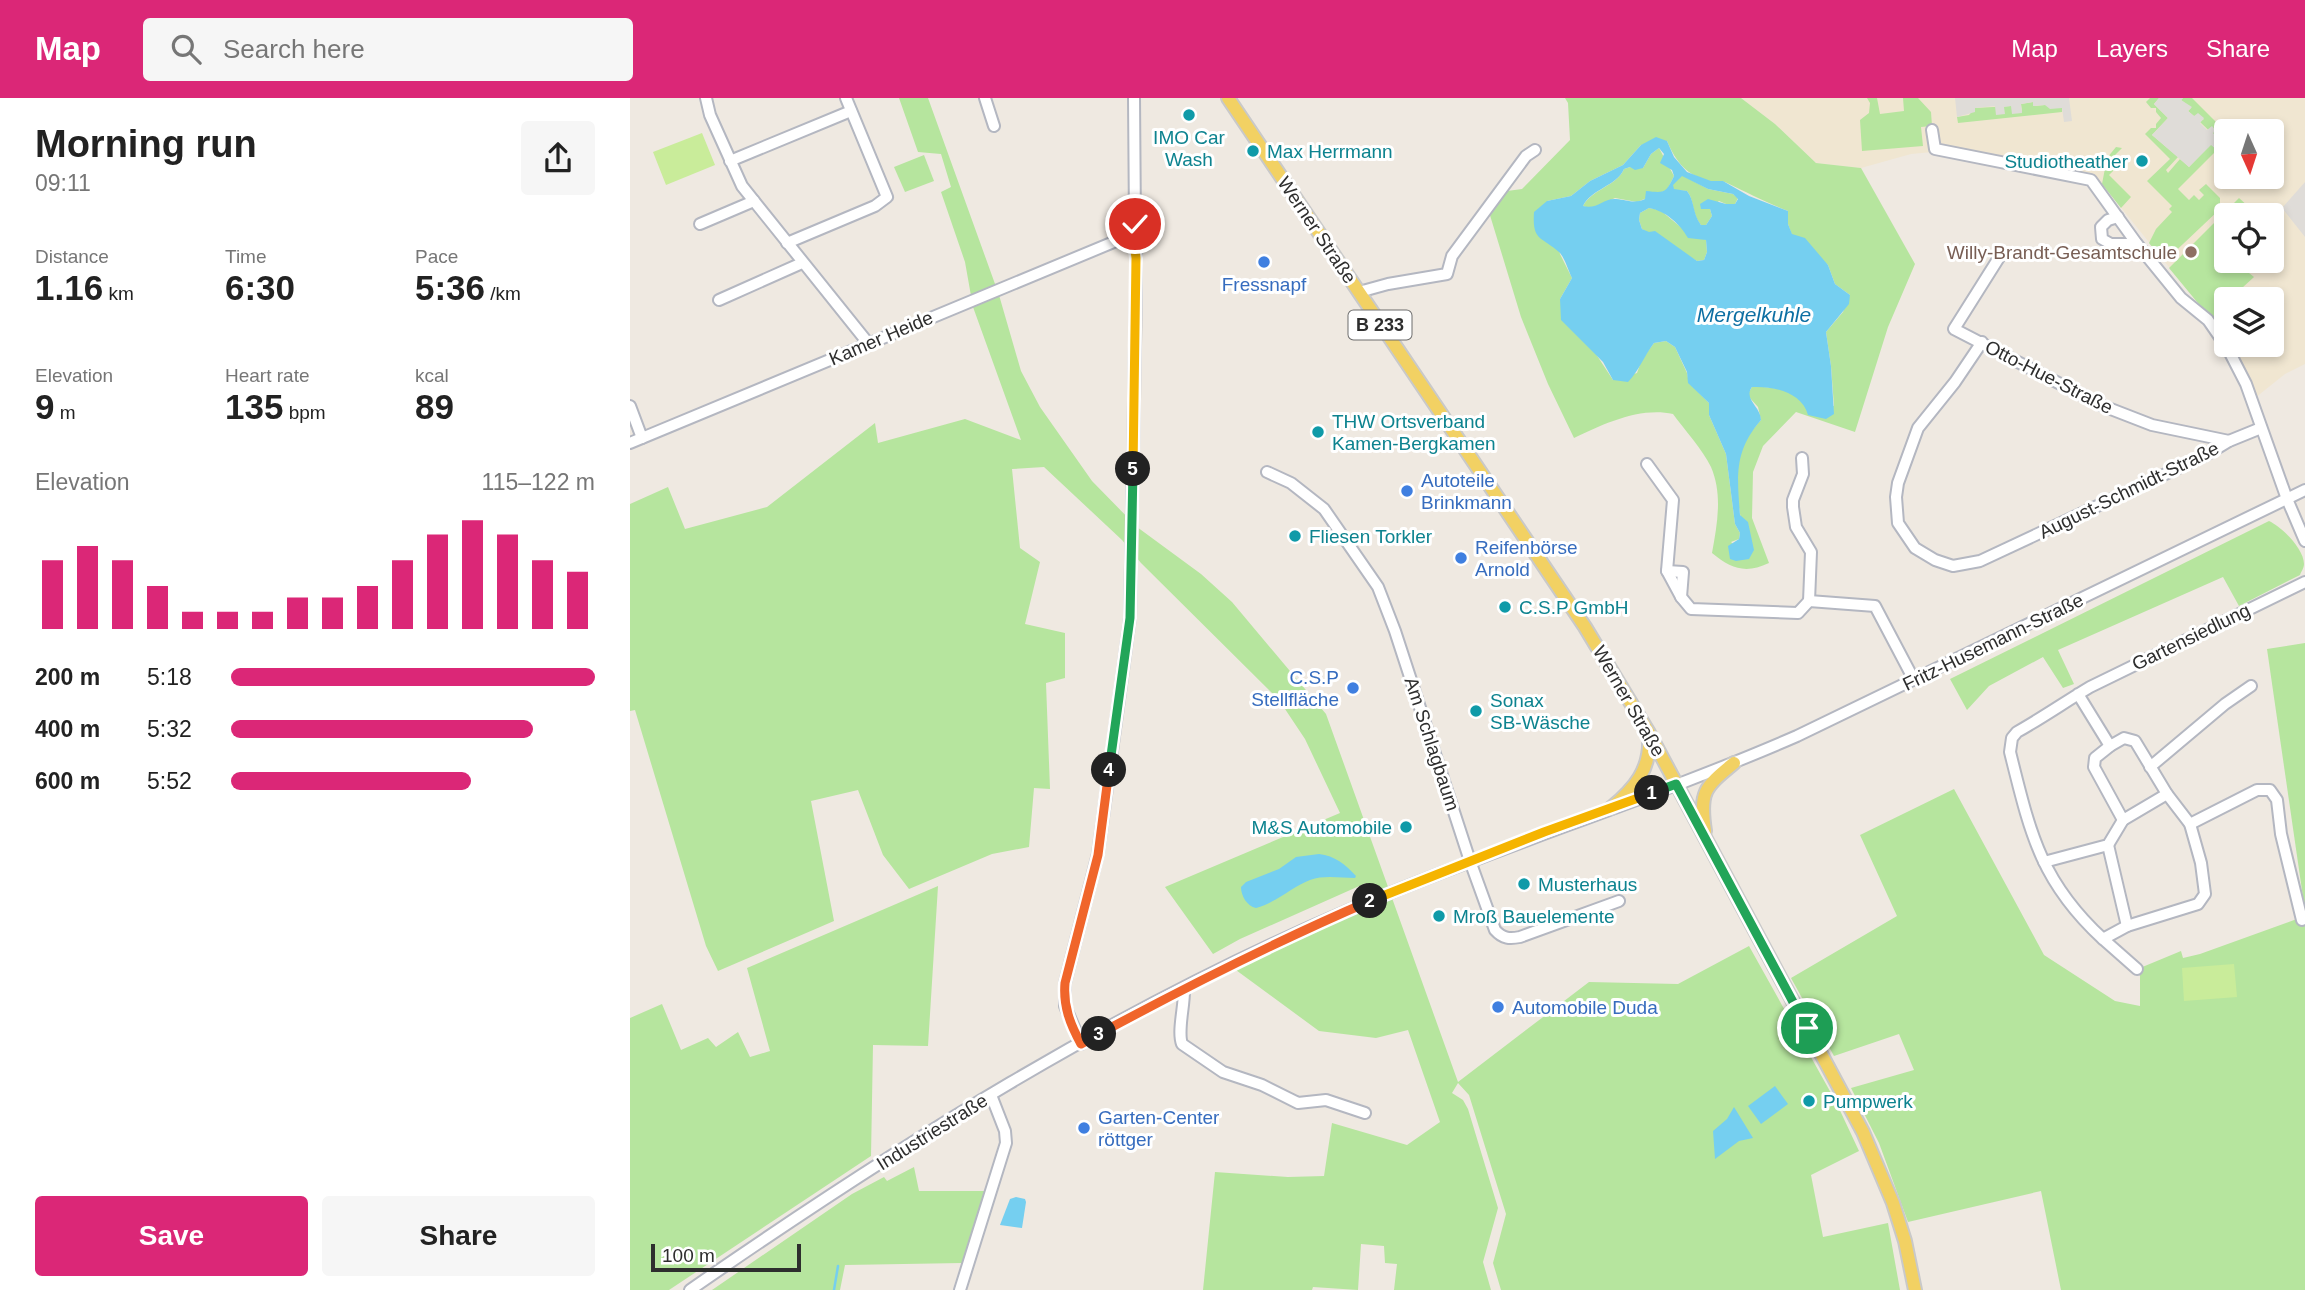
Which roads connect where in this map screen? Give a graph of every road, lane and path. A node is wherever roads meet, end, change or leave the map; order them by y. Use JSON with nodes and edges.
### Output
{"nodes":[{"id":1,"x":706,"y":98,"type":"edge"},
{"id":2,"x":846,"y":98,"type":"edge"},
{"id":3,"x":985,"y":98,"type":"edge"},
{"id":4,"x":1134,"y":98,"type":"edge"},
{"id":5,"x":1228,"y":98,"type":"edge"},
{"id":6,"x":851,"y":111,"type":"junction"},
{"id":7,"x":993,"y":126,"type":"dead end"},
{"id":8,"x":1932,"y":130,"type":"dead end"},
{"id":9,"x":1535,"y":150,"type":"dead end"},
{"id":10,"x":730,"y":161,"type":"junction"},
{"id":11,"x":754,"y":201,"type":"junction"},
{"id":12,"x":2118,"y":217,"type":"junction"},
{"id":13,"x":700,"y":224,"type":"dead end"},
{"id":14,"x":1133,"y":234,"type":"junction"},
{"id":15,"x":787,"y":243,"type":"junction"},
{"id":16,"x":2137,"y":244,"type":"junction"},
{"id":17,"x":2000,"y":256,"type":"dead end"},
{"id":18,"x":802,"y":263,"type":"junction"},
{"id":19,"x":1359,"y":292,"type":"junction"},
{"id":20,"x":719,"y":300,"type":"dead end"},
{"id":21,"x":868,"y":342,"type":"junction"},
{"id":22,"x":1982,"y":342,"type":"junction"},
{"id":23,"x":630,"y":405,"type":"edge"},
{"id":24,"x":2261,"y":428,"type":"junction"},
{"id":25,"x":642,"y":438,"type":"junction"},
{"id":26,"x":2229,"y":441,"type":"junction"},
{"id":27,"x":630,"y":443,"type":"edge"},
{"id":28,"x":1802,"y":458,"type":"dead end"},
{"id":29,"x":1647,"y":464,"type":"dead end"},
{"id":30,"x":1267,"y":472,"type":"dead end"},
{"id":31,"x":2305,"y":490,"type":"edge"},
{"id":32,"x":2287,"y":499,"type":"junction"},
{"id":33,"x":2305,"y":541,"type":"edge"},
{"id":34,"x":2305,"y":582,"type":"edge"},
{"id":35,"x":1809,"y":601,"type":"junction"},
{"id":36,"x":1914,"y":680,"type":"junction"},
{"id":37,"x":2251,"y":686,"type":"dead end"},
{"id":38,"x":2078,"y":694,"type":"junction"},
{"id":39,"x":1649,"y":733,"type":"junction"},
{"id":40,"x":2110,"y":746,"type":"junction"},
{"id":41,"x":1734,"y":762,"type":"junction"},
{"id":42,"x":2150,"y":767,"type":"junction"},
{"id":43,"x":1676,"y":784,"type":"junction"},
{"id":44,"x":2167,"y":794,"type":"junction"},
{"id":45,"x":1611,"y":808,"type":"junction"},
{"id":46,"x":2123,"y":820,"type":"junction"},
{"id":47,"x":2190,"y":824,"type":"junction"},
{"id":48,"x":1706,"y":841,"type":"junction"},
{"id":49,"x":2108,"y":845,"type":"junction"},
{"id":50,"x":1470,"y":861,"type":"junction"},
{"id":51,"x":2044,"y":862,"type":"junction"},
{"id":52,"x":1619,"y":901,"type":"dead end"},
{"id":53,"x":2302,"y":920,"type":"dead end"},
{"id":54,"x":2127,"y":926,"type":"junction"},
{"id":55,"x":2103,"y":939,"type":"junction"},
{"id":56,"x":2137,"y":969,"type":"dead end"},
{"id":57,"x":1184,"y":988,"type":"junction"},
{"id":58,"x":1081,"y":1044,"type":"junction"},
{"id":59,"x":991,"y":1095,"type":"junction"},
{"id":60,"x":1365,"y":1113,"type":"dead end"},
{"id":61,"x":690,"y":1290,"type":"edge"},
{"id":62,"x":960,"y":1290,"type":"edge"},
{"id":63,"x":1915,"y":1290,"type":"edge"}],
"edges":[{"from":1,"to":10,"type":"street"},
{"from":2,"to":6,"type":"street"},
{"from":3,"to":7,"type":"street"},
{"from":4,"to":14,"type":"street"},
{"from":5,"to":19,"type":"main road","name":"Werner Straße","number":"B 233"},
{"from":6,"to":10,"type":"street"},
{"from":6,"to":15,"type":"street"},
{"from":8,"to":12,"type":"street"},
{"from":9,"to":19,"type":"street","name":"Werner Straße"},
{"from":10,"to":11,"type":"street"},
{"from":11,"to":13,"type":"street"},
{"from":11,"to":15,"type":"street"},
{"from":12,"to":16,"type":"street"},
{"from":12,"to":16,"type":"street"},
{"from":14,"to":21,"type":"street","name":"Kamer Heide"},
{"from":14,"to":58,"type":"street"},
{"from":15,"to":18,"type":"street"},
{"from":16,"to":24,"type":"street"},
{"from":17,"to":22,"type":"street","name":"Otto-Hue-Straße"},
{"from":18,"to":20,"type":"street"},
{"from":18,"to":21,"type":"street"},
{"from":19,"to":39,"type":"main road","name":"Werner Straße","number":"B 233"},
{"from":21,"to":25,"type":"street","name":"Kamer Heide"},
{"from":22,"to":26,"type":"street","name":"Otto-Hue-Straße"},
{"from":22,"to":26,"type":"street","name":"August-Schmidt-Straße"},
{"from":23,"to":25,"type":"street"},
{"from":24,"to":26,"type":"street","name":"August-Schmidt-Straße"},
{"from":24,"to":32,"type":"street"},
{"from":25,"to":27,"type":"street","name":"Kamer Heide"},
{"from":28,"to":35,"type":"street"},
{"from":29,"to":35,"type":"street"},
{"from":30,"to":50,"type":"street","name":"Am Schlagbaum"},
{"from":31,"to":32,"type":"street","name":"Fritz-Husemann-Straße"},
{"from":32,"to":33,"type":"street"},
{"from":32,"to":36,"type":"street","name":"Fritz-Husemann-Straße"},
{"from":34,"to":38,"type":"street","name":"Gartensiedlung"},
{"from":35,"to":36,"type":"street"},
{"from":36,"to":41,"type":"street","name":"Fritz-Husemann-Straße"},
{"from":37,"to":42,"type":"street"},
{"from":38,"to":40,"type":"street"},
{"from":38,"to":51,"type":"street","name":"Gartensiedlung"},
{"from":39,"to":43,"type":"main road","name":"Werner Straße","number":"B 233"},
{"from":39,"to":45,"type":"main road"},
{"from":40,"to":42,"type":"street"},
{"from":40,"to":46,"type":"street"},
{"from":41,"to":43,"type":"street","name":"Fritz-Husemann-Straße"},
{"from":41,"to":48,"type":"main road"},
{"from":42,"to":44,"type":"street"},
{"from":43,"to":45,"type":"street","name":"Industriestraße"},
{"from":43,"to":48,"type":"main road","name":"Werner Straße","number":"B 233"},
{"from":44,"to":46,"type":"street"},
{"from":44,"to":47,"type":"street"},
{"from":45,"to":50,"type":"street","name":"Industriestraße"},
{"from":46,"to":49,"type":"street"},
{"from":47,"to":53,"type":"street"},
{"from":47,"to":54,"type":"street"},
{"from":48,"to":63,"type":"main road","name":"Werner Straße","number":"B 233"},
{"from":49,"to":51,"type":"street"},
{"from":49,"to":54,"type":"street"},
{"from":50,"to":52,"type":"street","name":"Am Schlagbaum"},
{"from":50,"to":57,"type":"street","name":"Industriestraße"},
{"from":51,"to":55,"type":"street","name":"Gartensiedlung"},
{"from":54,"to":55,"type":"street"},
{"from":55,"to":56,"type":"street","name":"Gartensiedlung"},
{"from":57,"to":58,"type":"street","name":"Industriestraße"},
{"from":57,"to":60,"type":"street"},
{"from":58,"to":59,"type":"street","name":"Industriestraße"},
{"from":59,"to":61,"type":"street","name":"Industriestraße"},
{"from":59,"to":62,"type":"street"}]}
